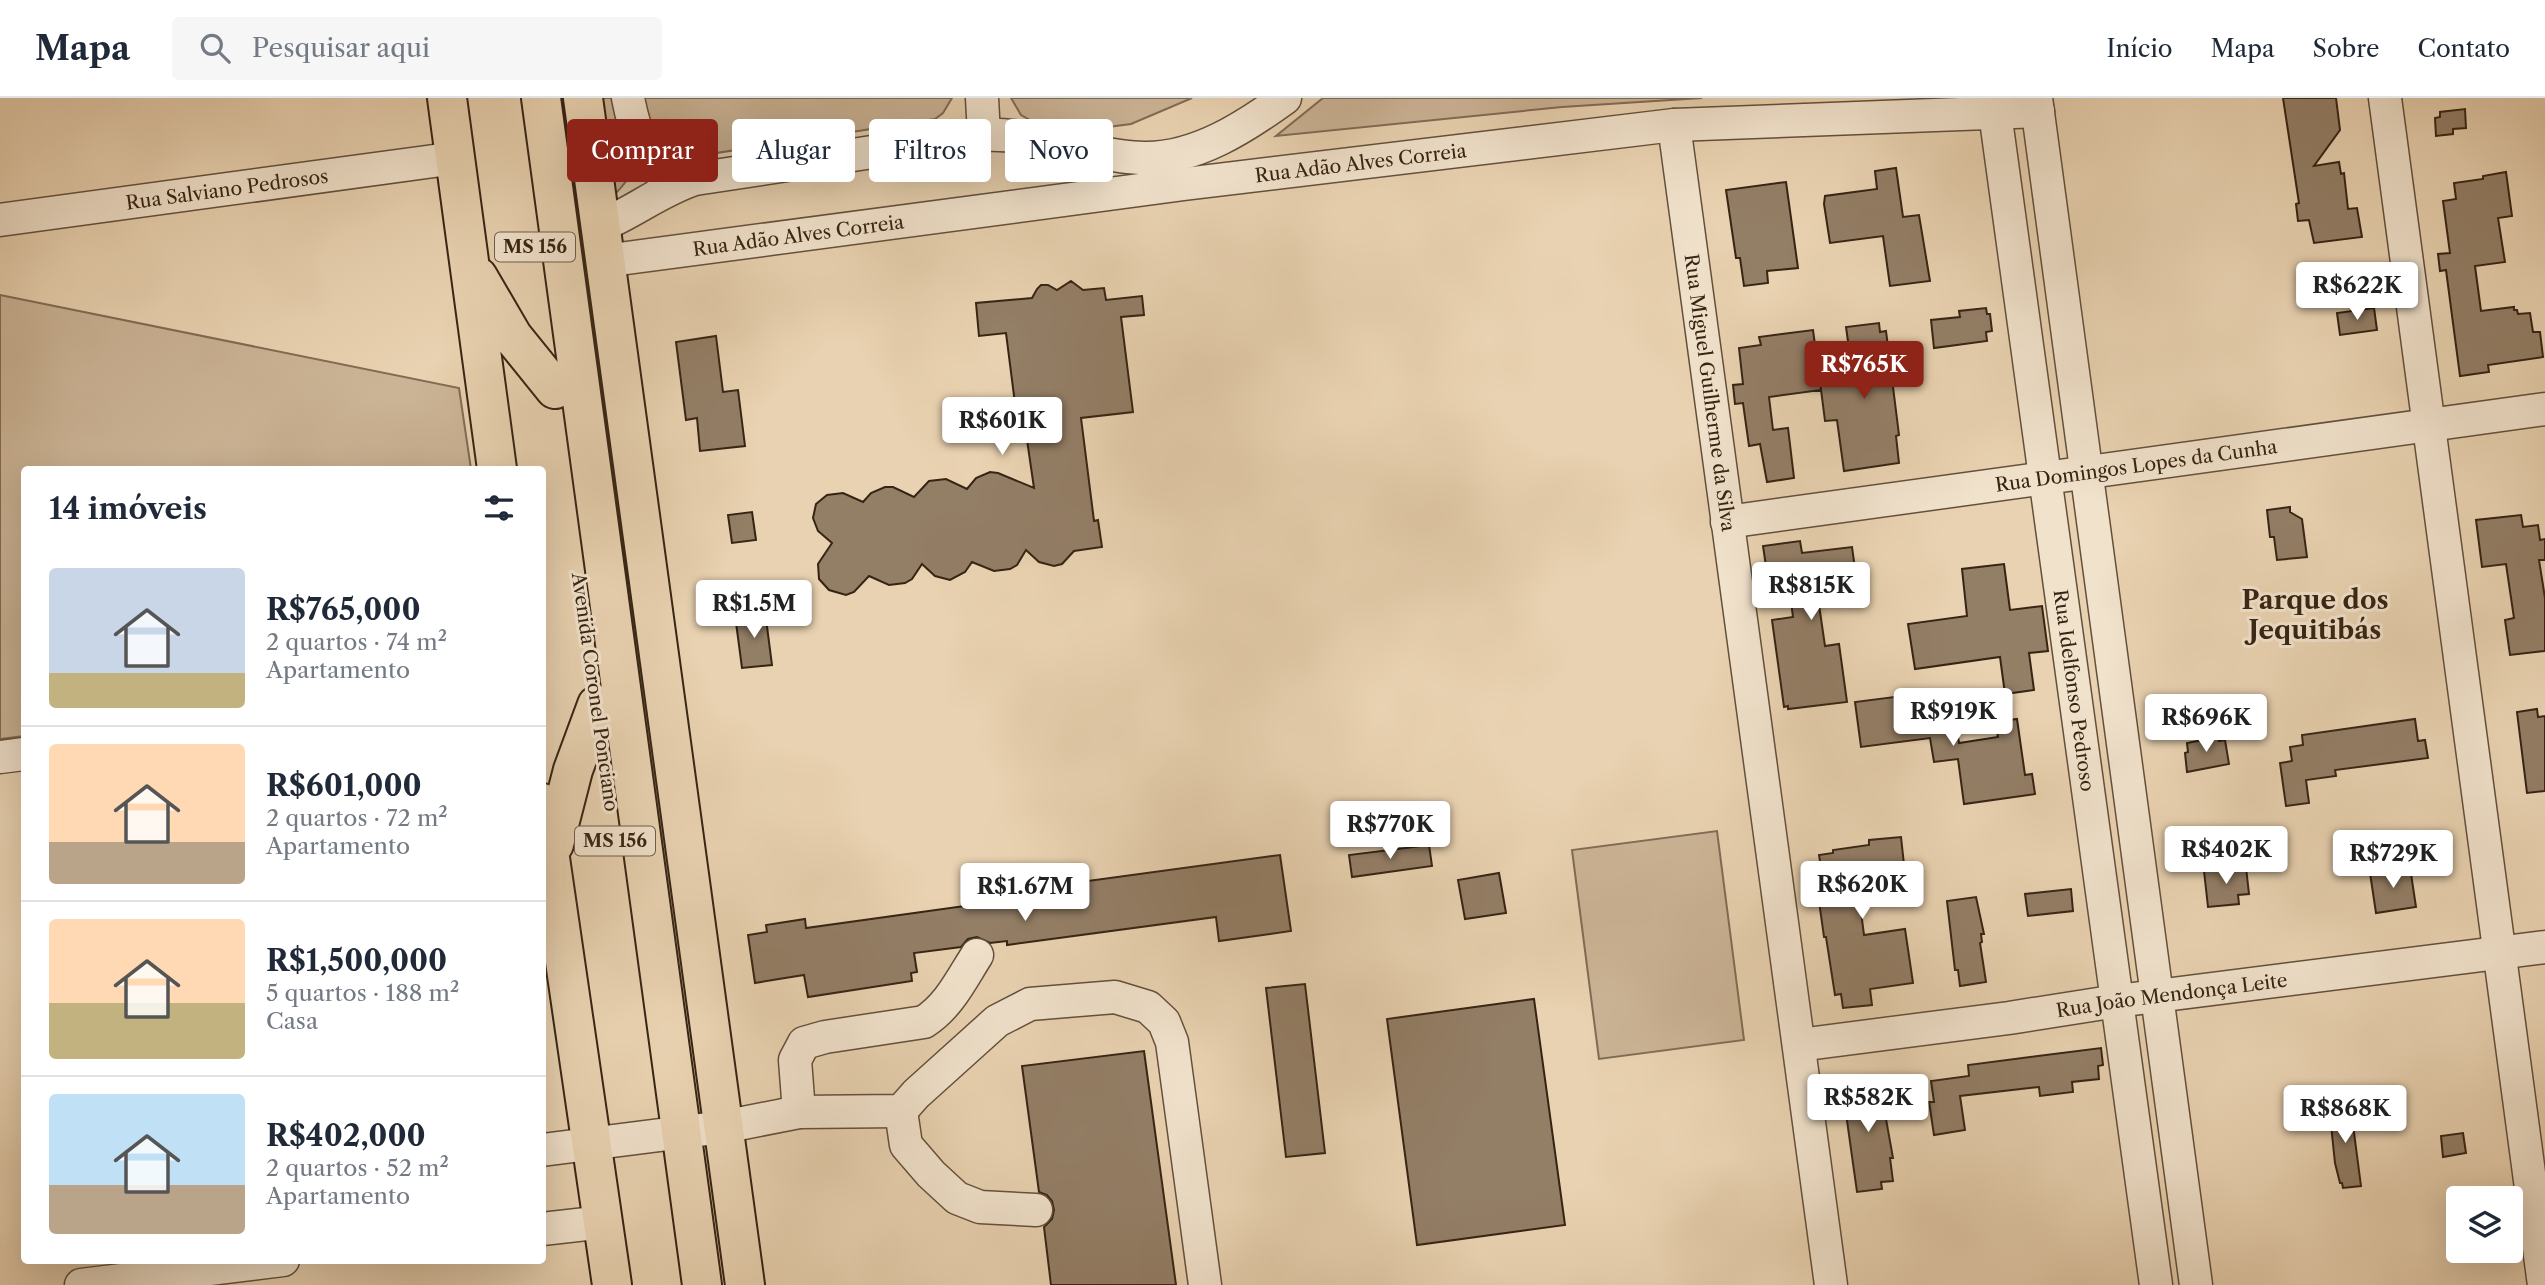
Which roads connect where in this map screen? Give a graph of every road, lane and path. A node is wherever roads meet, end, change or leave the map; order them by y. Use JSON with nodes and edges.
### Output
{"nodes":[{"id":1,"x":447,"y":98,"type":"edge"},
{"id":2,"x":516,"y":98,"type":"edge"},
{"id":3,"x":541,"y":98,"type":"edge"},
{"id":4,"x":583,"y":98,"type":"edge"},
{"id":5,"x":628,"y":98,"type":"edge"},
{"id":6,"x":982,"y":98,"type":"edge"},
{"id":7,"x":1285,"y":98,"type":"edge"},
{"id":8,"x":2385,"y":98,"type":"edge"},
{"id":9,"x":2037,"y":104,"type":"edge"},
{"id":10,"x":1994,"y":106,"type":"edge"},
{"id":11,"x":983,"y":119,"type":"edge"},
{"id":12,"x":1674,"y":125,"type":"junction"},
{"id":13,"x":991,"y":135,"type":"edge"},
{"id":14,"x":869,"y":153,"type":"edge"},
{"id":15,"x":456,"y":158,"type":"junction"},
{"id":16,"x":674,"y":186,"type":"junction"},
{"id":17,"x":0,"y":220,"type":"edge"},
{"id":18,"x":602,"y":244,"type":"junction"},
{"id":19,"x":469,"y":263,"type":"junction"},
{"id":20,"x":555,"y":389,"type":"junction"},
{"id":21,"x":2545,"y":409,"type":"edge"},
{"id":22,"x":2428,"y":425,"type":"junction"},
{"id":23,"x":497,"y":466,"type":"edge"},
{"id":24,"x":2085,"y":472,"type":"junction"},
{"id":25,"x":2045,"y":479,"type":"junction"},
{"id":26,"x":1727,"y":522,"type":"junction"},
{"id":27,"x":597,"y":705,"type":"junction"},
{"id":28,"x":21,"y":754,"type":"edge"},
{"id":29,"x":0,"y":757,"type":"edge"},
{"id":30,"x":546,"y":830,"type":"edge"},
{"id":31,"x":550,"y":857,"type":"junction"},
{"id":32,"x":2545,"y":947,"type":"edge"},
{"id":33,"x":2500,"y":953,"type":"junction"},
{"id":34,"x":976,"y":955,"type":"dead end"},
{"id":35,"x":2157,"y":997,"type":"junction"},
{"id":36,"x":2117,"y":1001,"type":"junction"},
{"id":37,"x":1799,"y":1045,"type":"junction"},
{"id":38,"x":901,"y":1111,"type":"junction"},
{"id":39,"x":799,"y":1112,"type":"junction"},
{"id":40,"x":723,"y":1127,"type":"junction"},
{"id":41,"x":668,"y":1134,"type":"junction"},
{"id":42,"x":593,"y":1146,"type":"junction"},
{"id":43,"x":546,"y":1150,"type":"edge"},
{"id":44,"x":1036,"y":1210,"type":"dead end"},
{"id":45,"x":604,"y":1222,"type":"junction"},
{"id":46,"x":681,"y":1228,"type":"junction"},
{"id":47,"x":546,"y":1229,"type":"edge"},
{"id":48,"x":214,"y":1264,"type":"edge"},
{"id":49,"x":179,"y":1266,"type":"edge"},
{"id":50,"x":81,"y":1285,"type":"edge"},
{"id":51,"x":612,"y":1285,"type":"edge"},
{"id":52,"x":675,"y":1285,"type":"edge"},
{"id":53,"x":702,"y":1285,"type":"edge"},
{"id":54,"x":745,"y":1285,"type":"edge"},
{"id":55,"x":1205,"y":1285,"type":"edge"},
{"id":56,"x":1831,"y":1285,"type":"edge"},
{"id":57,"x":2156,"y":1285,"type":"edge"},
{"id":58,"x":2196,"y":1285,"type":"edge"},
{"id":59,"x":2544,"y":1285,"type":"edge"}],
"edges":[{"from":1,"to":15,"type":"main road"},
{"from":2,"to":20,"type":"main road","name":"Avenida Coronel Ponciano","number":"MS 156"},
{"from":3,"to":41,"type":"main road"},
{"from":4,"to":18,"type":"main road"},
{"from":5,"to":16,"type":"street"},
{"from":6,"to":11,"type":"street"},
{"from":7,"to":13,"type":"street"},
{"from":8,"to":22,"type":"street"},
{"from":9,"to":10,"type":"street","name":"Rua Adão Alves Correia"},
{"from":9,"to":24,"type":"street","name":"Rua Idelfonso Pedroso"},
{"from":10,"to":12,"type":"street","name":"Rua Adão Alves Correia"},
{"from":10,"to":25,"type":"street","name":"Rua Idelfonso Pedroso"},
{"from":12,"to":18,"type":"street","name":"Rua Adão Alves Correia"},
{"from":12,"to":26,"type":"street","name":"Rua Miguel Guilherme da Silva"},
{"from":14,"to":16,"type":"street"},
{"from":15,"to":17,"type":"street","name":"Rua Salviano Pedrosos"},
{"from":15,"to":19,"type":"main road"},
{"from":16,"to":18,"type":"street"},
{"from":18,"to":40,"type":"main road"},
{"from":19,"to":20,"type":"main road"},
{"from":19,"to":23,"type":"main road"},
{"from":20,"to":27,"type":"main road","name":"Avenida Coronel Ponciano","number":"MS 156"},
{"from":21,"to":22,"type":"street","name":"Rua Domingos Lopes da Cunha"},
{"from":22,"to":24,"type":"street","name":"Rua Domingos Lopes da Cunha"},
{"from":22,"to":33,"type":"street"},
{"from":24,"to":25,"type":"street","name":"Rua Domingos Lopes da Cunha"},
{"from":24,"to":35,"type":"street","name":"Rua Idelfonso Pedroso"},
{"from":25,"to":26,"type":"street","name":"Rua Domingos Lopes da Cunha"},
{"from":25,"to":36,"type":"street","name":"Rua Idelfonso Pedroso"},
{"from":26,"to":37,"type":"street","name":"Rua Miguel Guilherme da Silva"},
{"from":27,"to":31,"type":"main road"},
{"from":27,"to":41,"type":"main road","name":"Avenida Coronel Ponciano","number":"MS 156"},
{"from":28,"to":29,"type":"street"},
{"from":30,"to":31,"type":"main road"},
{"from":31,"to":42,"type":"main road"},
{"from":32,"to":33,"type":"street","name":"Rua João Mendonça Leite"},
{"from":33,"to":35,"type":"street","name":"Rua João Mendonça Leite"},
{"from":33,"to":59,"type":"street"},
{"from":34,"to":39,"type":"street"},
{"from":35,"to":36,"type":"street","name":"Rua João Mendonça Leite"},
{"from":35,"to":58,"type":"street","name":"Rua Idelfonso Pedroso"},
{"from":36,"to":37,"type":"street","name":"Rua João Mendonça Leite"},
{"from":36,"to":57,"type":"street","name":"Rua Idelfonso Pedroso"},
{"from":37,"to":56,"type":"street","name":"Rua Miguel Guilherme da Silva"},
{"from":38,"to":39,"type":"street"},
{"from":38,"to":44,"type":"street"},
{"from":38,"to":55,"type":"street"},
{"from":39,"to":40,"type":"street"},
{"from":40,"to":41,"type":"street"},
{"from":40,"to":54,"type":"main road"},
{"from":41,"to":42,"type":"street"},
{"from":41,"to":46,"type":"main road","name":"Avenida Coronel Ponciano","number":"MS 156"},
{"from":42,"to":43,"type":"street"},
{"from":42,"to":45,"type":"main road"},
{"from":45,"to":47,"type":"street"},
{"from":45,"to":51,"type":"main road"},
{"from":46,"to":52,"type":"main road","name":"Avenida Coronel Ponciano","number":"MS 156"},
{"from":46,"to":53,"type":"main road"},
{"from":48,"to":49,"type":"street"},
{"from":49,"to":50,"type":"street"}]}
